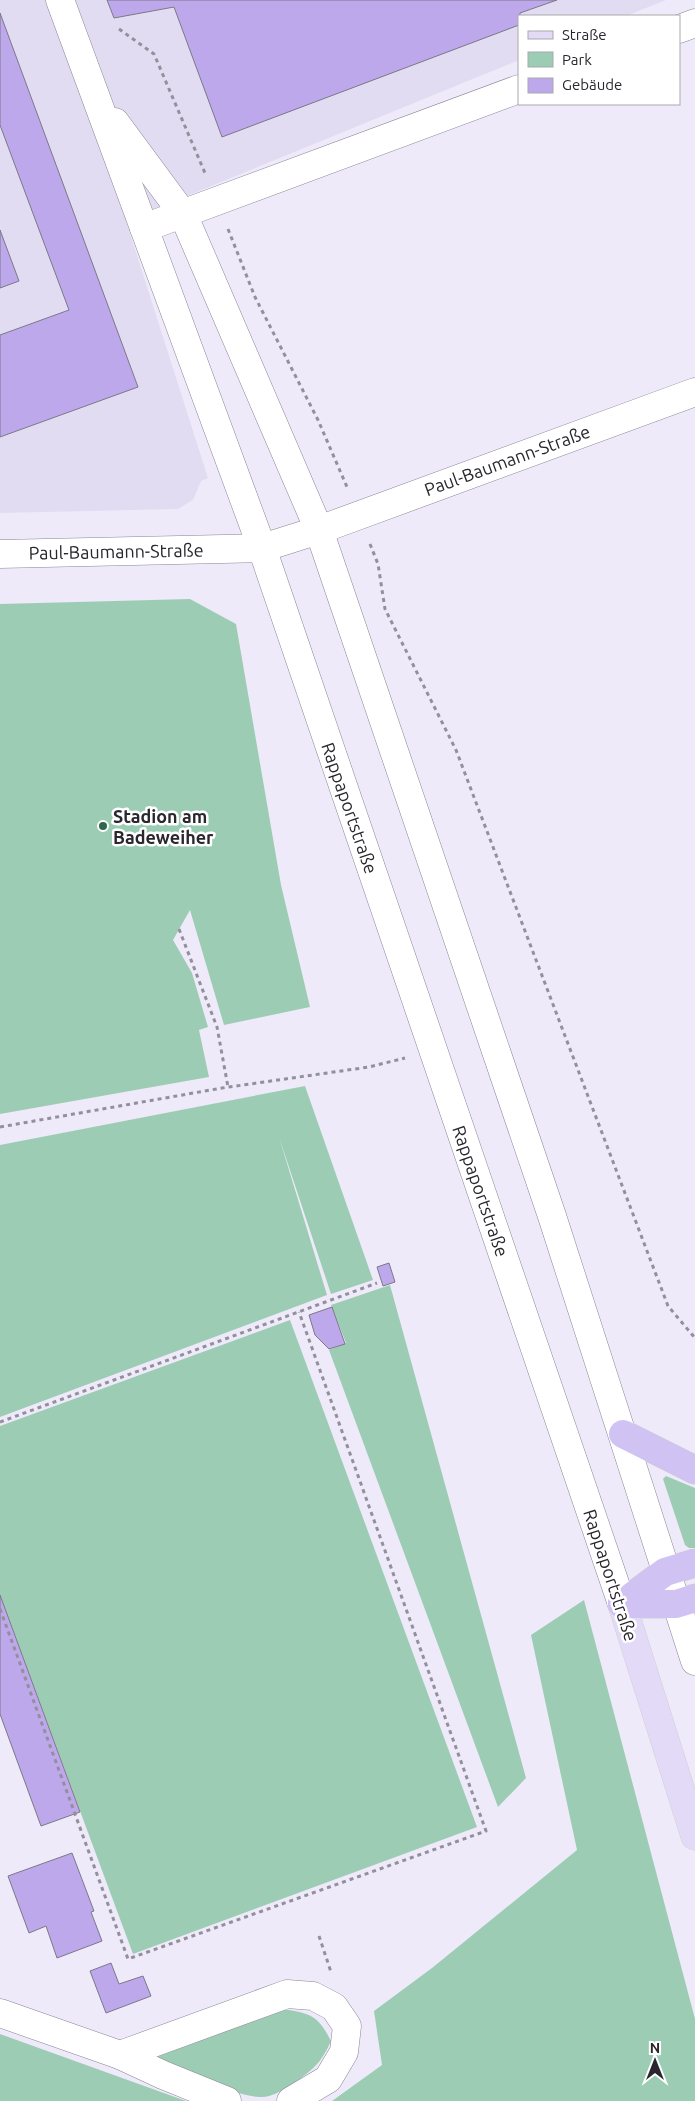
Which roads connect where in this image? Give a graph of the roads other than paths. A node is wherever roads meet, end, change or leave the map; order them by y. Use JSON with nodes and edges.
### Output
{"nodes":[{"id":1,"x":65,"y":12,"type":"edge"},
{"id":2,"x":695,"y":23,"type":"edge"},
{"id":3,"x":680,"y":30,"type":"edge"},
{"id":4,"x":518,"y":89,"type":"edge"},
{"id":5,"x":98,"y":99,"type":"junction"},
{"id":6,"x":183,"y":214,"type":"junction"},
{"id":7,"x":144,"y":228,"type":"junction"},
{"id":8,"x":695,"y":392,"type":"edge"},
{"id":9,"x":319,"y":530,"type":"junction"},
{"id":10,"x":262,"y":548,"type":"junction"},
{"id":11,"x":0,"y":554,"type":"edge"},
{"id":12,"x":623,"y":1434,"type":"junction"},
{"id":13,"x":695,"y":1470,"type":"edge"},
{"id":14,"x":695,"y":1562,"type":"edge"},
{"id":15,"x":665,"y":1572,"type":"junction"},
{"id":16,"x":686,"y":1601,"type":"edge"},
{"id":17,"x":622,"y":1604,"type":"junction"},
{"id":18,"x":695,"y":1661,"type":"edge"},
{"id":19,"x":695,"y":1836,"type":"edge"},
{"id":20,"x":0,"y":2013,"type":"edge"},
{"id":21,"x":120,"y":2055,"type":"junction"},
{"id":22,"x":227,"y":2101,"type":"edge"},
{"id":23,"x":291,"y":2101,"type":"edge"}],
"edges":[{"from":1,"to":5,"type":"main road"},
{"from":2,"to":3,"type":"main road"},
{"from":4,"to":6,"type":"main road"},
{"from":5,"to":6,"type":"main road"},
{"from":5,"to":7,"type":"main road"},
{"from":6,"to":7,"type":"main road"},
{"from":6,"to":9,"type":"main road"},
{"from":7,"to":10,"type":"main road"},
{"from":8,"to":9,"type":"main road","name":"Paul-Baumann-Straße"},
{"from":9,"to":10,"type":"main road","name":"Paul-Baumann-Straße"},
{"from":9,"to":12,"type":"main road"},
{"from":10,"to":11,"type":"main road","name":"Paul-Baumann-Straße"},
{"from":10,"to":17,"type":"main road","name":"Rappaportstraße"},
{"from":12,"to":13,"type":"highway"},
{"from":12,"to":15,"type":"main road"},
{"from":14,"to":15,"type":"highway"},
{"from":15,"to":16,"type":"main road"},
{"from":15,"to":17,"type":"highway"},
{"from":16,"to":17,"type":"highway"},
{"from":16,"to":18,"type":"main road"},
{"from":17,"to":19,"type":"main road","name":"Rappaportstraße"},
{"from":20,"to":21,"type":"main road"},
{"from":21,"to":22,"type":"main road"},
{"from":21,"to":23,"type":"main road"}]}
